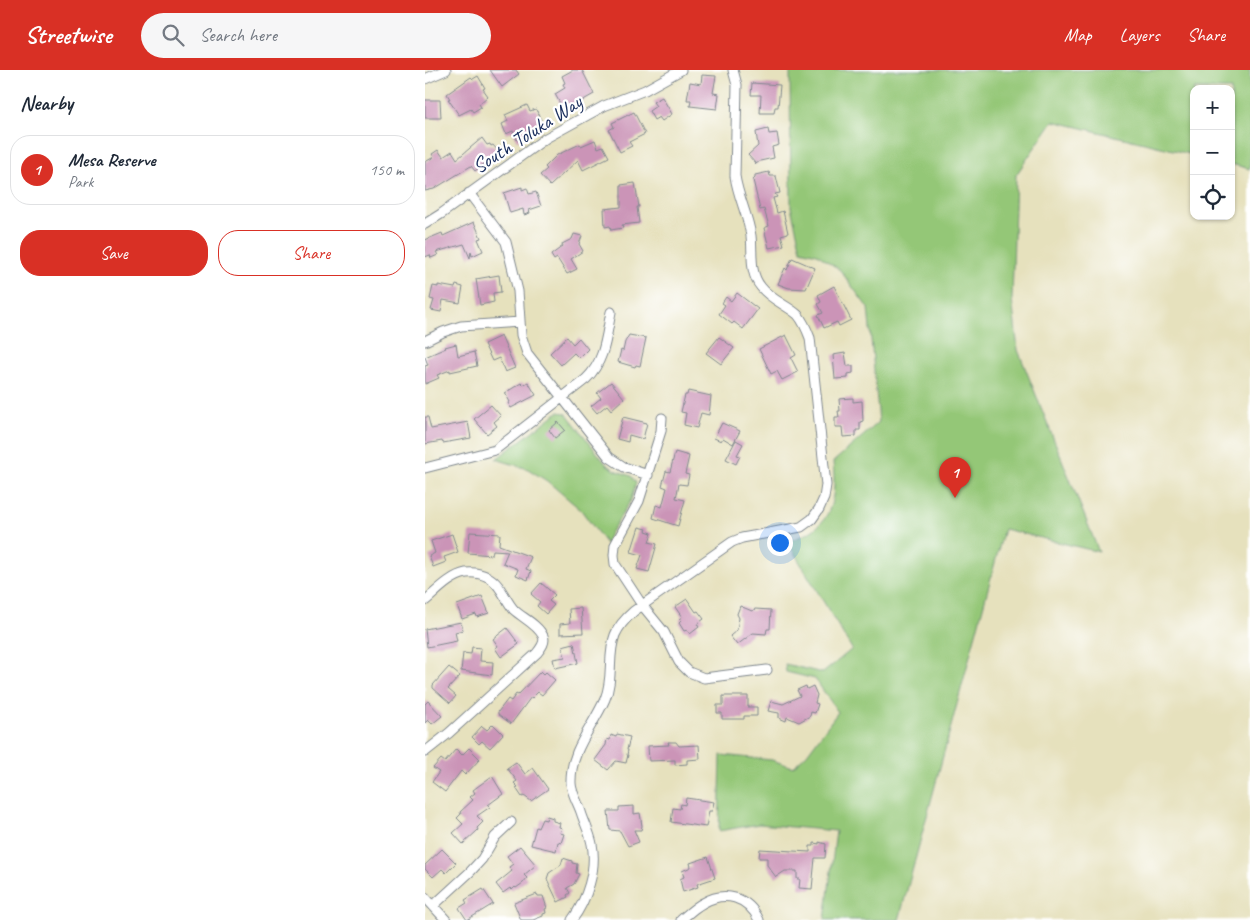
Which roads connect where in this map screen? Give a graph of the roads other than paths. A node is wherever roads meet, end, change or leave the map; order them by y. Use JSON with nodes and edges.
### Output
{"nodes":[{"id":1,"x":446,"y":70,"type":"edge"},
{"id":2,"x":681,"y":70,"type":"edge"},
{"id":3,"x":733,"y":70,"type":"edge"},
{"id":4,"x":425,"y":79,"type":"edge"},
{"id":5,"x":469,"y":193,"type":"junction"},
{"id":6,"x":425,"y":224,"type":"edge"},
{"id":7,"x":611,"y":312,"type":"dead end"},
{"id":8,"x":520,"y":322,"type":"junction"},
{"id":9,"x":425,"y":341,"type":"edge"},
{"id":10,"x":562,"y":398,"type":"junction"},
{"id":11,"x":662,"y":418,"type":"dead end"},
{"id":12,"x":425,"y":468,"type":"edge"},
{"id":13,"x":648,"y":475,"type":"junction"},
{"id":14,"x":425,"y":602,"type":"edge"},
{"id":15,"x":643,"y":605,"type":"junction"},
{"id":16,"x":767,"y":670,"type":"dead end"},
{"id":17,"x":425,"y":752,"type":"edge"},
{"id":18,"x":511,"y":822,"type":"dead end"},
{"id":19,"x":425,"y":897,"type":"edge"},
{"id":20,"x":433,"y":906,"type":"junction"},
{"id":21,"x":757,"y":916,"type":"edge"},
{"id":22,"x":446,"y":920,"type":"edge"},
{"id":23,"x":572,"y":920,"type":"edge"},
{"id":24,"x":681,"y":920,"type":"edge"}],
"edges":[{"from":1,"to":4,"type":"street"},
{"from":2,"to":5,"type":"street","name":"South Toluka Way"},
{"from":3,"to":15,"type":"street"},
{"from":5,"to":6,"type":"street","name":"South Toluka Way"},
{"from":5,"to":8,"type":"street"},
{"from":7,"to":10,"type":"street"},
{"from":8,"to":9,"type":"street"},
{"from":8,"to":10,"type":"street"},
{"from":10,"to":12,"type":"street"},
{"from":10,"to":13,"type":"street"},
{"from":11,"to":13,"type":"street"},
{"from":13,"to":15,"type":"street"},
{"from":14,"to":17,"type":"street"},
{"from":15,"to":16,"type":"street"},
{"from":15,"to":23,"type":"street"},
{"from":18,"to":20,"type":"street"},
{"from":19,"to":20,"type":"street"},
{"from":20,"to":22,"type":"street"},
{"from":21,"to":24,"type":"street"}]}
